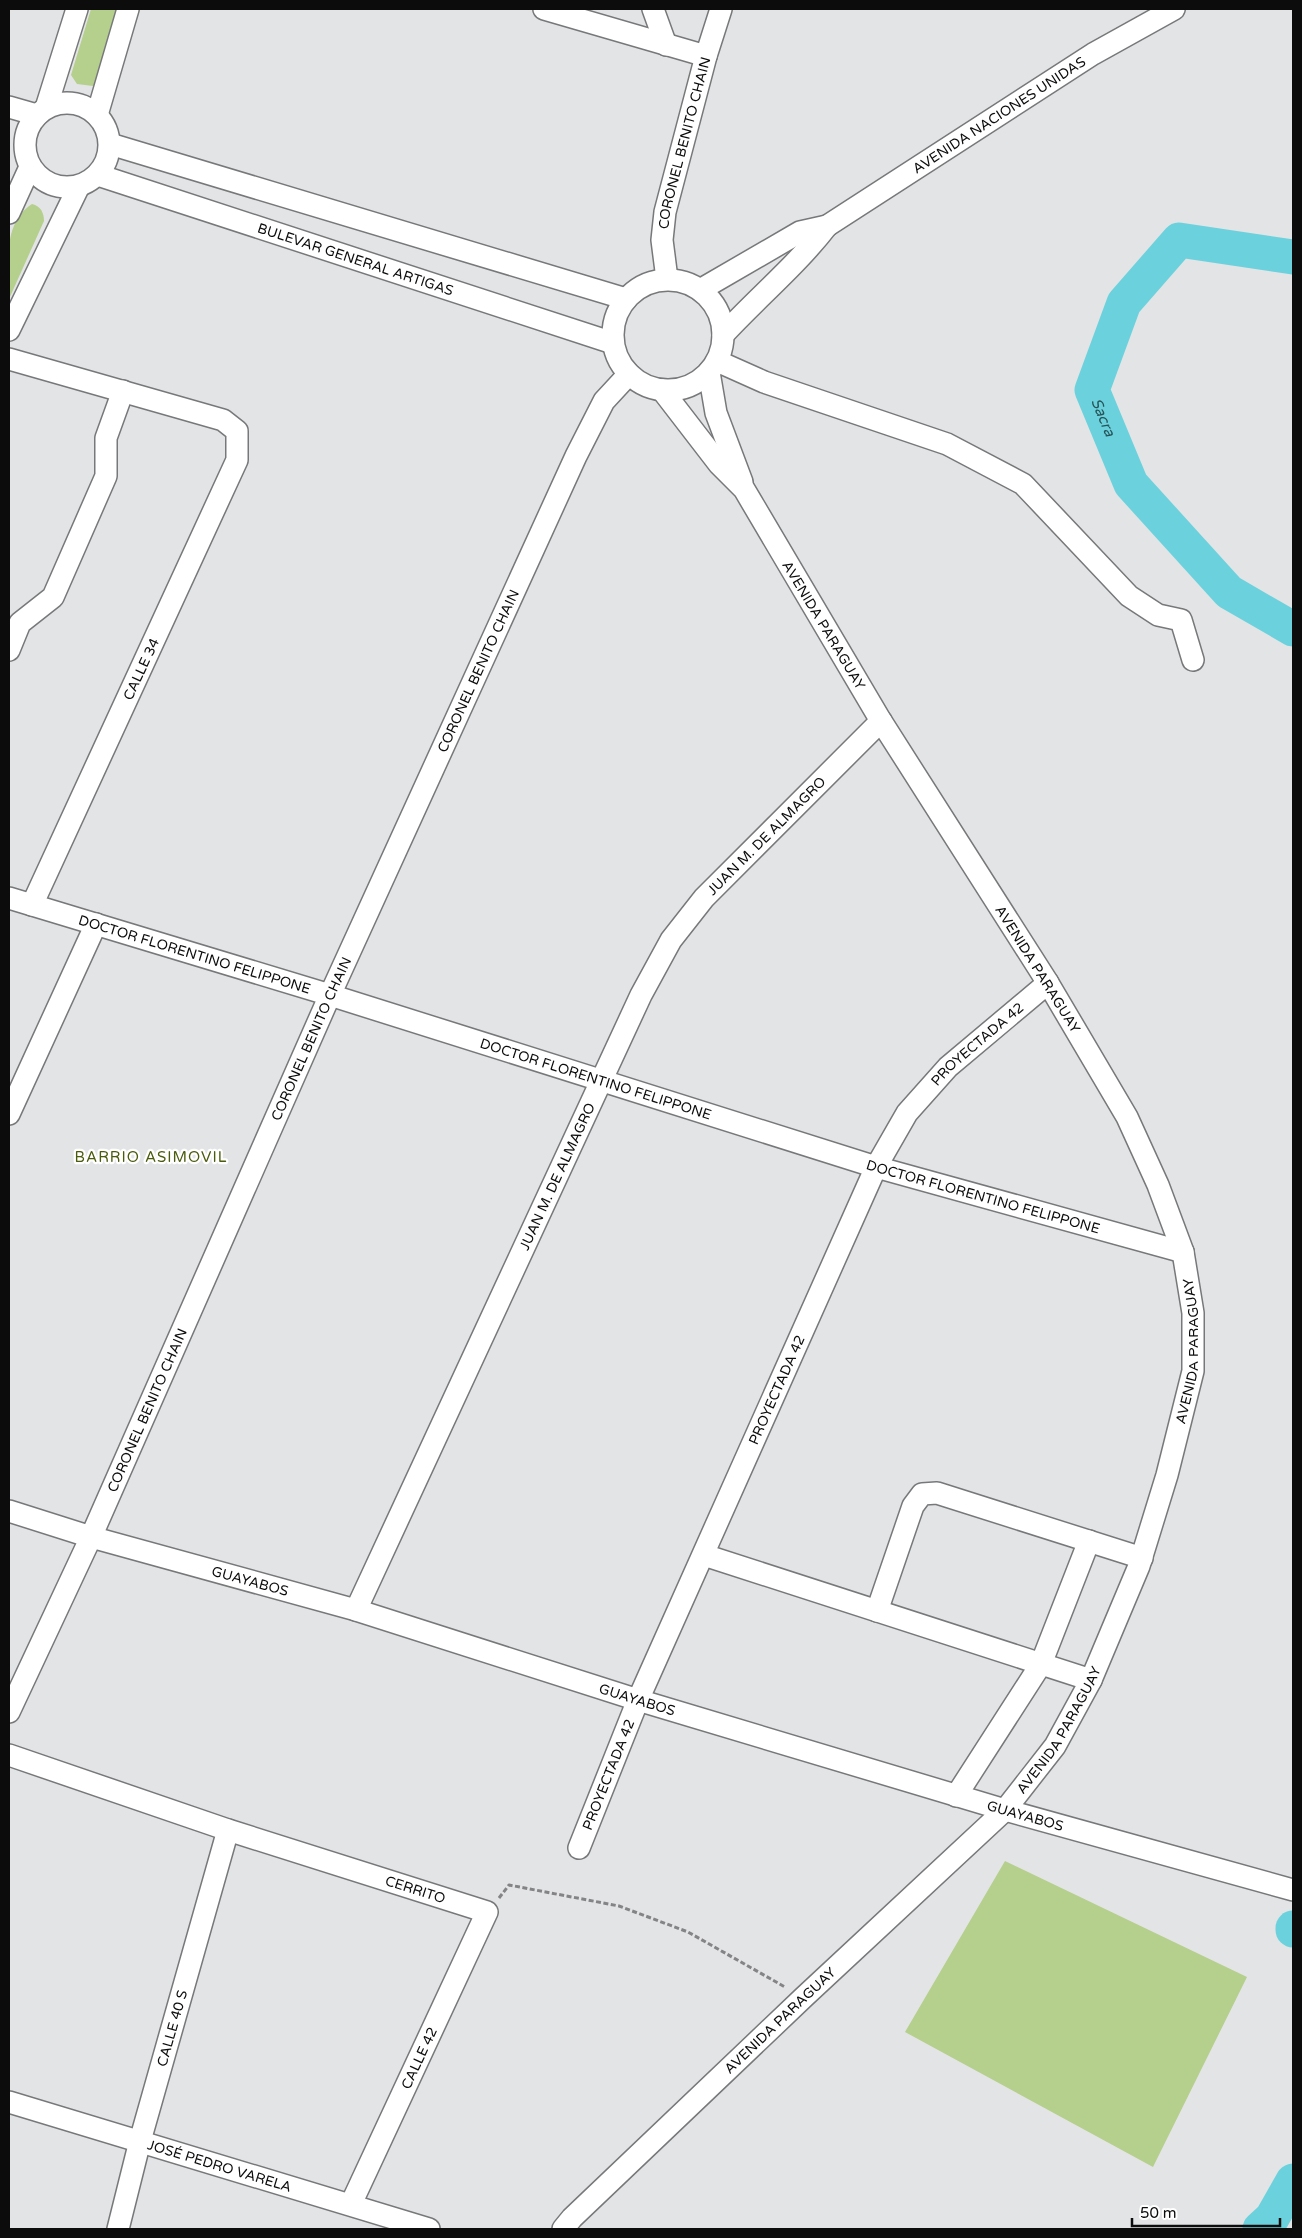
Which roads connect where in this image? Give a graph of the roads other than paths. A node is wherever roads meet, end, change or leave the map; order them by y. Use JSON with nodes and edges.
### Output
{"nodes":[{"id":1,"x":76,"y":9,"type":"edge"},
{"id":2,"x":128,"y":9,"type":"edge"},
{"id":3,"x":544,"y":9,"type":"edge"},
{"id":4,"x":653,"y":9,"type":"edge"},
{"id":5,"x":721,"y":9,"type":"edge"},
{"id":6,"x":1174,"y":9,"type":"edge"},
{"id":7,"x":666,"y":44,"type":"junction"},
{"id":8,"x":706,"y":56,"type":"junction"},
{"id":9,"x":9,"y":107,"type":"edge"},
{"id":10,"x":42,"y":111,"type":"junction"},
{"id":11,"x":97,"y":115,"type":"junction"},
{"id":12,"x":110,"y":144,"type":"junction"},
{"id":13,"x":22,"y":158,"type":"edge"},
{"id":14,"x":98,"y":175,"type":"junction"},
{"id":15,"x":79,"y":186,"type":"junction"},
{"id":16,"x":9,"y":214,"type":"edge"},
{"id":17,"x":827,"y":226,"type":"junction"},
{"id":18,"x":667,"y":279,"type":"junction"},
{"id":19,"x":700,"y":290,"type":"junction"},
{"id":20,"x":626,"y":299,"type":"junction"},
{"id":21,"x":9,"y":330,"type":"edge"},
{"id":22,"x":723,"y":336,"type":"junction"},
{"id":23,"x":613,"y":343,"type":"junction"},
{"id":24,"x":9,"y":359,"type":"edge"},
{"id":25,"x":713,"y":367,"type":"junction"},
{"id":26,"x":629,"y":374,"type":"junction"},
{"id":27,"x":662,"y":390,"type":"junction"},
{"id":28,"x":123,"y":391,"type":"junction"},
{"id":29,"x":744,"y":489,"type":"junction"},
{"id":30,"x":9,"y":650,"type":"edge"},
{"id":31,"x":1193,"y":660,"type":"dead end"},
{"id":32,"x":881,"y":721,"type":"junction"},
{"id":33,"x":9,"y":898,"type":"edge"},
{"id":34,"x":32,"y":905,"type":"junction"},
{"id":35,"x":96,"y":924,"type":"junction"},
{"id":36,"x":1048,"y":983,"type":"junction"},
{"id":37,"x":330,"y":995,"type":"junction"},
{"id":38,"x":602,"y":1081,"type":"junction"},
{"id":39,"x":9,"y":1114,"type":"edge"},
{"id":40,"x":876,"y":1167,"type":"junction"},
{"id":41,"x":1184,"y":1252,"type":"junction"},
{"id":42,"x":9,"y":1511,"type":"edge"},
{"id":43,"x":91,"y":1537,"type":"junction"},
{"id":44,"x":1089,"y":1541,"type":"junction"},
{"id":45,"x":704,"y":1555,"type":"junction"},
{"id":46,"x":1142,"y":1558,"type":"junction"},
{"id":47,"x":356,"y":1610,"type":"junction"},
{"id":48,"x":877,"y":1611,"type":"junction"},
{"id":49,"x":1041,"y":1664,"type":"junction"},
{"id":50,"x":1091,"y":1680,"type":"junction"},
{"id":51,"x":638,"y":1700,"type":"junction"},
{"id":52,"x":9,"y":1712,"type":"edge"},
{"id":53,"x":9,"y":1755,"type":"edge"},
{"id":54,"x":956,"y":1796,"type":"junction"},
{"id":55,"x":1005,"y":1810,"type":"junction"},
{"id":56,"x":228,"y":1830,"type":"junction"},
{"id":57,"x":580,"y":1848,"type":"dead end"},
{"id":58,"x":1293,"y":1890,"type":"edge"},
{"id":59,"x":487,"y":1912,"type":"joint"},
{"id":60,"x":9,"y":2102,"type":"edge"},
{"id":61,"x":140,"y":2141,"type":"junction"},
{"id":62,"x":351,"y":2204,"type":"junction"},
{"id":63,"x":118,"y":2229,"type":"edge"},
{"id":64,"x":429,"y":2229,"type":"edge"},
{"id":65,"x":563,"y":2229,"type":"edge"}],
"edges":[{"from":1,"to":10,"type":"street"},
{"from":2,"to":11,"type":"street"},
{"from":3,"to":7,"type":"street"},
{"from":4,"to":7,"type":"street"},
{"from":5,"to":8,"type":"street","name":"CORONEL BENITO CHAIN"},
{"from":6,"to":17,"type":"street","name":"AVENIDA NACIONES UNIDAS"},
{"from":7,"to":8,"type":"street"},
{"from":8,"to":18,"type":"street","name":"CORONEL BENITO CHAIN"},
{"from":9,"to":10,"type":"street"},
{"from":10,"to":11,"type":"street"},
{"from":10,"to":13,"type":"street"},
{"from":11,"to":12,"type":"street"},
{"from":12,"to":14,"type":"street"},
{"from":12,"to":20,"type":"street"},
{"from":13,"to":15,"type":"street"},
{"from":13,"to":16,"type":"street"},
{"from":14,"to":15,"type":"street"},
{"from":14,"to":23,"type":"street","name":"BULEVAR GENERAL ARTIGAS"},
{"from":15,"to":21,"type":"street"},
{"from":17,"to":19,"type":"street"},
{"from":17,"to":22,"type":"street"},
{"from":18,"to":19,"type":"street"},
{"from":18,"to":20,"type":"street"},
{"from":19,"to":22,"type":"street"},
{"from":20,"to":23,"type":"street"},
{"from":22,"to":25,"type":"street"},
{"from":23,"to":26,"type":"street"},
{"from":24,"to":28,"type":"street"},
{"from":25,"to":27,"type":"street"},
{"from":25,"to":29,"type":"street"},
{"from":25,"to":31,"type":"street"},
{"from":26,"to":27,"type":"street"},
{"from":26,"to":37,"type":"street","name":"CORONEL BENITO CHAIN"},
{"from":27,"to":29,"type":"street","name":"AVENIDA PARAGUAY"},
{"from":28,"to":30,"type":"street"},
{"from":28,"to":34,"type":"street","name":"CALLE 34"},
{"from":29,"to":32,"type":"street","name":"AVENIDA PARAGUAY"},
{"from":32,"to":36,"type":"street","name":"AVENIDA PARAGUAY"},
{"from":32,"to":38,"type":"street","name":"JUAN M. DE ALMAGRO"},
{"from":33,"to":34,"type":"street","name":"DOCTOR FLORENTINO FELIPPONE"},
{"from":34,"to":35,"type":"street","name":"DOCTOR FLORENTINO FELIPPONE"},
{"from":35,"to":37,"type":"street","name":"DOCTOR FLORENTINO FELIPPONE"},
{"from":35,"to":39,"type":"street"},
{"from":36,"to":40,"type":"street","name":"PROYECTADA 42"},
{"from":36,"to":41,"type":"street","name":"AVENIDA PARAGUAY"},
{"from":37,"to":38,"type":"street","name":"DOCTOR FLORENTINO FELIPPONE"},
{"from":37,"to":43,"type":"street","name":"CORONEL BENITO CHAIN"},
{"from":38,"to":40,"type":"street","name":"DOCTOR FLORENTINO FELIPPONE"},
{"from":38,"to":47,"type":"street","name":"JUAN M. DE ALMAGRO"},
{"from":40,"to":41,"type":"street","name":"DOCTOR FLORENTINO FELIPPONE"},
{"from":40,"to":45,"type":"street","name":"PROYECTADA 42"},
{"from":41,"to":46,"type":"street","name":"AVENIDA PARAGUAY"},
{"from":42,"to":43,"type":"street","name":"GUAYABOS"},
{"from":43,"to":47,"type":"street","name":"GUAYABOS"},
{"from":43,"to":52,"type":"street","name":"CORONEL BENITO CHAIN"},
{"from":44,"to":46,"type":"street"},
{"from":44,"to":48,"type":"street"},
{"from":44,"to":49,"type":"street"},
{"from":45,"to":48,"type":"street"},
{"from":45,"to":51,"type":"street","name":"PROYECTADA 42"},
{"from":46,"to":50,"type":"street","name":"AVENIDA PARAGUAY"},
{"from":47,"to":51,"type":"street","name":"GUAYABOS"},
{"from":48,"to":49,"type":"street"},
{"from":49,"to":50,"type":"street"},
{"from":49,"to":54,"type":"street"},
{"from":50,"to":55,"type":"street","name":"AVENIDA PARAGUAY"},
{"from":51,"to":54,"type":"street","name":"GUAYABOS"},
{"from":51,"to":57,"type":"street","name":"PROYECTADA 42"},
{"from":53,"to":56,"type":"street","name":"CERRITO"},
{"from":54,"to":55,"type":"street","name":"GUAYABOS"},
{"from":55,"to":58,"type":"street","name":"GUAYABOS"},
{"from":55,"to":65,"type":"street","name":"AVENIDA PARAGUAY"},
{"from":56,"to":59,"type":"street","name":"CERRITO"},
{"from":56,"to":61,"type":"street","name":"CALLE 40 S"},
{"from":59,"to":62,"type":"street","name":"CALLE 42"},
{"from":60,"to":61,"type":"street","name":"JOSÉ PEDRO VARELA"},
{"from":61,"to":62,"type":"street","name":"JOSÉ PEDRO VARELA"},
{"from":61,"to":63,"type":"street","name":"CALLE 40 S"},
{"from":62,"to":64,"type":"street","name":"JOSÉ PEDRO VARELA"}]}
